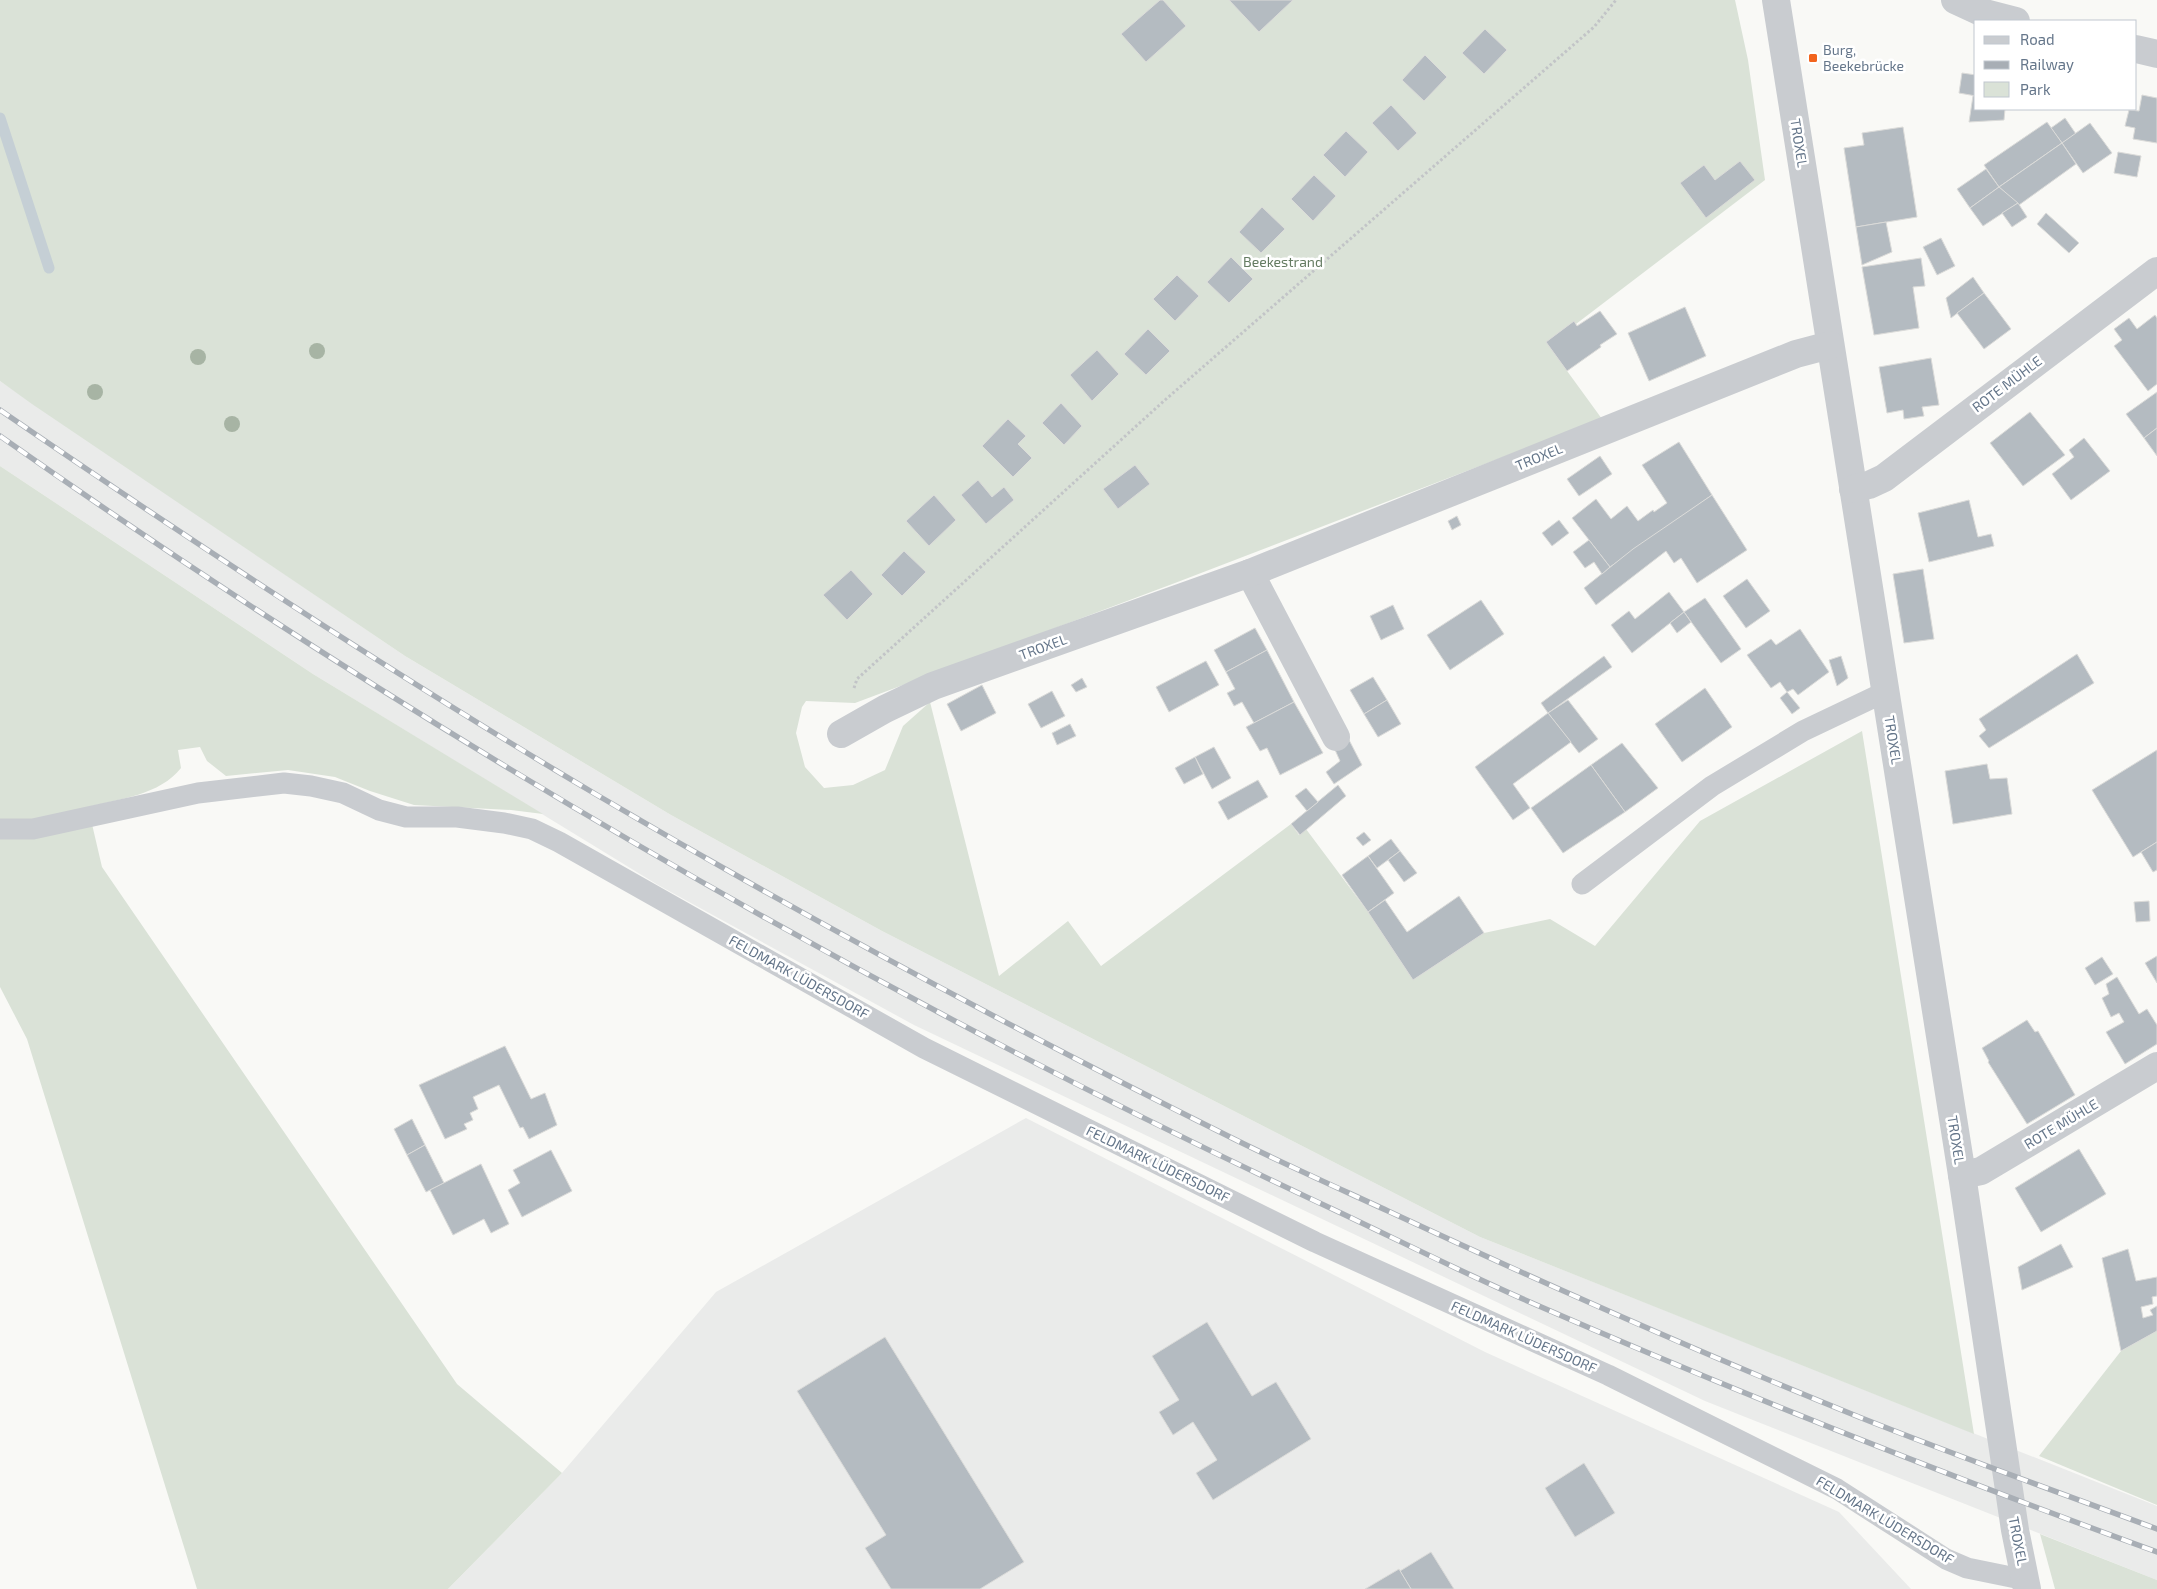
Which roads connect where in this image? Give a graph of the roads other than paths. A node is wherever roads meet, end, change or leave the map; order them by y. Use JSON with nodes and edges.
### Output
{"nodes":[{"id":1,"x":1776,"y":0,"type":"edge"},
{"id":2,"x":1955,"y":0,"type":"edge"},
{"id":3,"x":2012,"y":20,"type":"edge"},
{"id":4,"x":2137,"y":49,"type":"edge"},
{"id":5,"x":2157,"y":54,"type":"edge"},
{"id":6,"x":2157,"y":271,"type":"edge"},
{"id":7,"x":1830,"y":345,"type":"junction"},
{"id":8,"x":1853,"y":489,"type":"junction"},
{"id":9,"x":1250,"y":573,"type":"junction"},
{"id":10,"x":1885,"y":692,"type":"junction"},
{"id":11,"x":841,"y":734,"type":"road end"},
{"id":12,"x":1336,"y":737,"type":"dead end"},
{"id":13,"x":0,"y":829,"type":"edge"},
{"id":14,"x":1582,"y":884,"type":"dead end"},
{"id":15,"x":2157,"y":1066,"type":"edge"},
{"id":16,"x":1962,"y":1175,"type":"junction"},
{"id":17,"x":2027,"y":1584,"type":"edge"}],
"edges":[{"from":1,"to":7,"type":"street","name":"TROXEL"},
{"from":2,"to":3,"type":"street"},
{"from":4,"to":5,"type":"street"},
{"from":6,"to":8,"type":"street","name":"ROTE MÜHLE"},
{"from":7,"to":8,"type":"street","name":"TROXEL"},
{"from":7,"to":9,"type":"street","name":"TROXEL"},
{"from":8,"to":10,"type":"street","name":"TROXEL"},
{"from":9,"to":11,"type":"street","name":"TROXEL"},
{"from":9,"to":12,"type":"street"},
{"from":10,"to":14,"type":"lane"},
{"from":10,"to":16,"type":"street","name":"TROXEL"},
{"from":13,"to":17,"type":"lane","name":"FELDMARK LÜDERSDORF"},
{"from":15,"to":16,"type":"street","name":"ROTE MÜHLE"},
{"from":16,"to":17,"type":"street","name":"TROXEL"}]}
